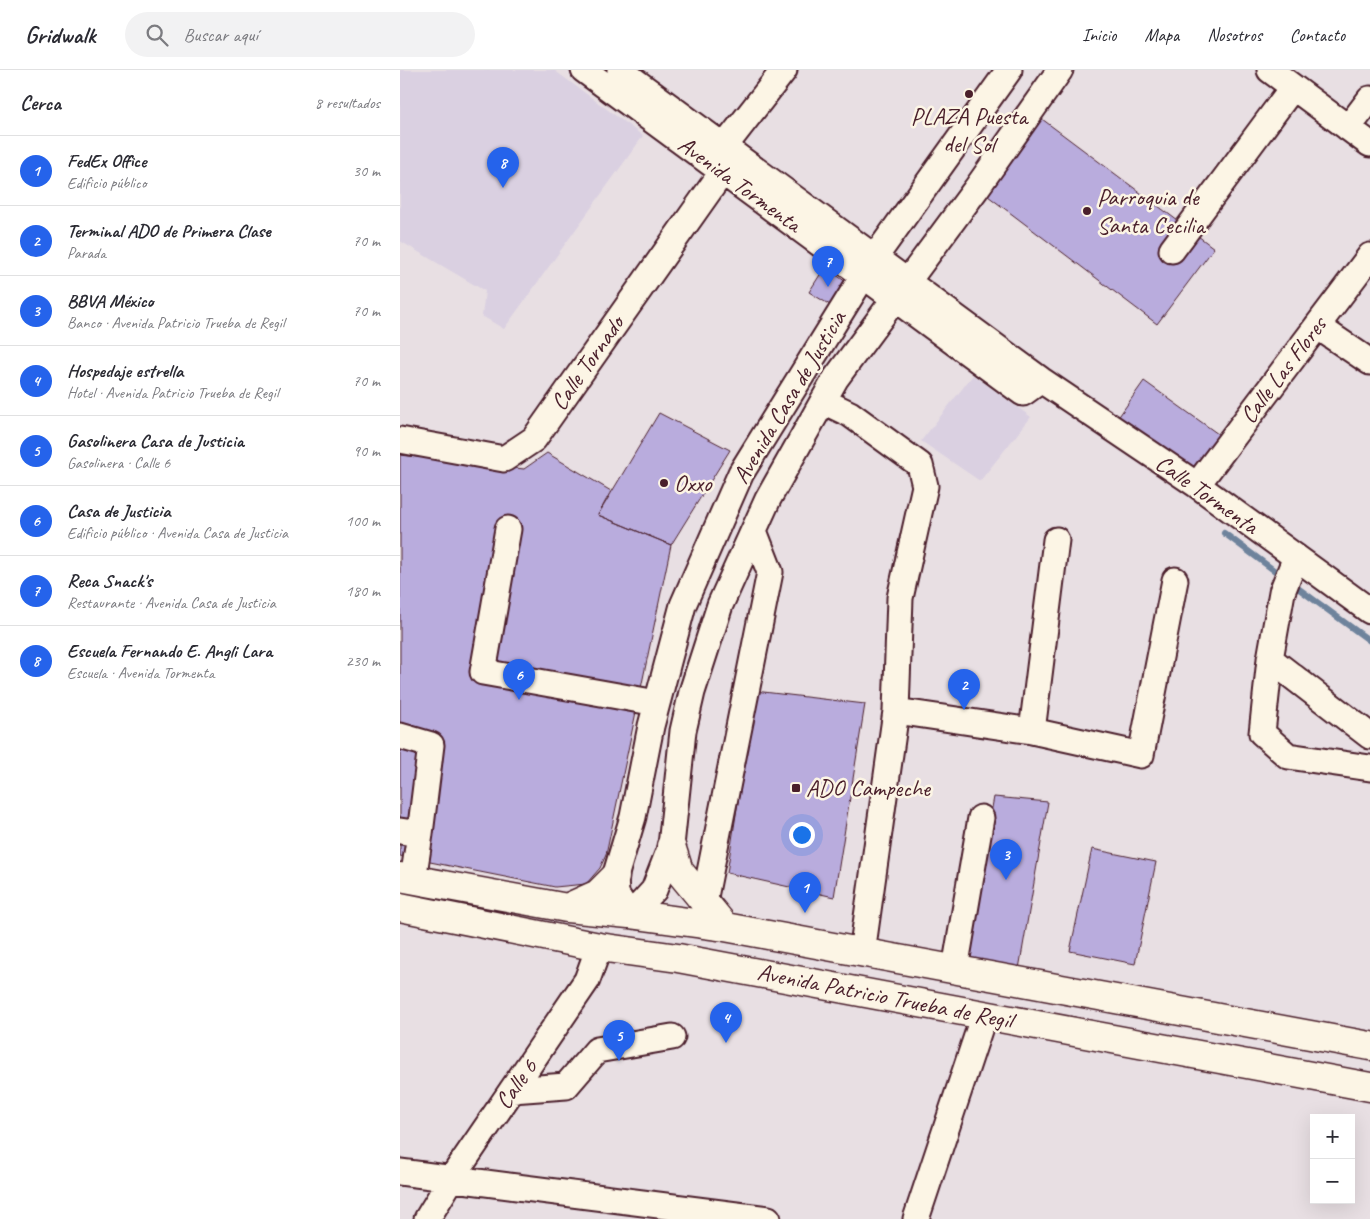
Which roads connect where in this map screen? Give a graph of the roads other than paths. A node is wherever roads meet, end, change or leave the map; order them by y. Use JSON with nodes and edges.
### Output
{"nodes":[{"id":1,"x":584,"y":70,"type":"edge"},
{"id":2,"x":620,"y":70,"type":"edge"},
{"id":3,"x":784,"y":70,"type":"edge"},
{"id":4,"x":1009,"y":70,"type":"edge"},
{"id":5,"x":1060,"y":70,"type":"edge"},
{"id":6,"x":1270,"y":70,"type":"edge"},
{"id":7,"x":1293,"y":87,"type":"junction"},
{"id":8,"x":1370,"y":99,"type":"edge"},
{"id":9,"x":1348,"y":128,"type":"junction"},
{"id":10,"x":1370,"y":144,"type":"edge"},
{"id":11,"x":724,"y":147,"type":"junction"},
{"id":12,"x":723,"y":172,"type":"junction"},
{"id":13,"x":1172,"y":250,"type":"dead end"},
{"id":14,"x":1370,"y":256,"type":"edge"},
{"id":15,"x":869,"y":266,"type":"junction"},
{"id":16,"x":902,"y":291,"type":"junction"},
{"id":17,"x":1317,"y":326,"type":"junction"},
{"id":18,"x":1370,"y":362,"type":"edge"},
{"id":19,"x":823,"y":401,"type":"junction"},
{"id":20,"x":400,"y":440,"type":"edge"},
{"id":21,"x":1197,"y":485,"type":"junction"},
{"id":22,"x":508,"y":529,"type":"dead end"},
{"id":23,"x":754,"y":530,"type":"junction"},
{"id":24,"x":1056,"y":540,"type":"dead end"},
{"id":25,"x":1296,"y":557,"type":"junction"},
{"id":26,"x":1175,"y":580,"type":"dead end"},
{"id":27,"x":1370,"y":611,"type":"edge"},
{"id":28,"x":1270,"y":659,"type":"junction"},
{"id":29,"x":896,"y":711,"type":"junction"},
{"id":30,"x":654,"y":715,"type":"junction"},
{"id":31,"x":683,"y":731,"type":"junction"},
{"id":32,"x":1032,"y":731,"type":"junction"},
{"id":33,"x":400,"y":736,"type":"edge"},
{"id":34,"x":1370,"y":736,"type":"edge"},
{"id":35,"x":1370,"y":768,"type":"edge"},
{"id":36,"x":981,"y":818,"type":"dead end"},
{"id":37,"x":410,"y":832,"type":"edge"},
{"id":38,"x":671,"y":846,"type":"junction"},
{"id":39,"x":615,"y":877,"type":"junction"},
{"id":40,"x":406,"y":879,"type":"edge"},
{"id":41,"x":704,"y":902,"type":"junction"},
{"id":42,"x":400,"y":907,"type":"edge"},
{"id":43,"x":567,"y":908,"type":"junction"},
{"id":44,"x":629,"y":914,"type":"junction"},
{"id":45,"x":725,"y":927,"type":"junction"},
{"id":46,"x":599,"y":947,"type":"junction"},
{"id":47,"x":862,"y":953,"type":"junction"},
{"id":48,"x":678,"y":958,"type":"junction"},
{"id":49,"x":955,"y":969,"type":"junction"},
{"id":50,"x":984,"y":1015,"type":"junction"},
{"id":51,"x":672,"y":1037,"type":"dead end"},
{"id":52,"x":1370,"y":1046,"type":"edge"},
{"id":53,"x":1370,"y":1087,"type":"edge"},
{"id":54,"x":512,"y":1090,"type":"junction"},
{"id":55,"x":400,"y":1172,"type":"edge"},
{"id":56,"x":452,"y":1178,"type":"junction"},
{"id":57,"x":722,"y":1216,"type":"edge"},
{"id":58,"x":427,"y":1219,"type":"edge"},
{"id":59,"x":768,"y":1219,"type":"edge"},
{"id":60,"x":916,"y":1219,"type":"edge"}],
"edges":[{"from":1,"to":12,"type":"street","name":"Avenida Tormenta"},
{"from":2,"to":11,"type":"street","name":"Avenida Tormenta"},
{"from":3,"to":11,"type":"street"},
{"from":4,"to":15,"type":"street","name":"Avenida Casa de Justicia"},
{"from":5,"to":16,"type":"street","name":"Avenida Casa de Justicia"},
{"from":6,"to":7,"type":"street"},
{"from":7,"to":9,"type":"street"},
{"from":7,"to":13,"type":"street"},
{"from":8,"to":9,"type":"street"},
{"from":9,"to":10,"type":"street"},
{"from":11,"to":15,"type":"street","name":"Avenida Tormenta"},
{"from":12,"to":15,"type":"street","name":"Avenida Tormenta"},
{"from":12,"to":20,"type":"street","name":"Calle Tornado"},
{"from":14,"to":17,"type":"street","name":"Calle Las Flores"},
{"from":15,"to":16,"type":"street","name":"Avenida Tormenta"},
{"from":15,"to":30,"type":"street","name":"Avenida Casa de Justicia"},
{"from":16,"to":19,"type":"street","name":"Avenida Casa de Justicia"},
{"from":16,"to":21,"type":"street","name":"Calle Tormenta"},
{"from":17,"to":18,"type":"street"},
{"from":17,"to":21,"type":"street","name":"Calle Las Flores"},
{"from":19,"to":23,"type":"street","name":"Avenida Casa de Justicia"},
{"from":19,"to":29,"type":"street"},
{"from":21,"to":25,"type":"street","name":"Calle Tormenta"},
{"from":22,"to":30,"type":"street"},
{"from":23,"to":31,"type":"street","name":"Avenida Casa de Justicia"},
{"from":23,"to":41,"type":"street"},
{"from":24,"to":32,"type":"street"},
{"from":25,"to":27,"type":"street","name":"Calle Tormenta"},
{"from":25,"to":28,"type":"street"},
{"from":26,"to":32,"type":"street"},
{"from":28,"to":34,"type":"street"},
{"from":28,"to":35,"type":"street"},
{"from":29,"to":32,"type":"street"},
{"from":29,"to":47,"type":"street"},
{"from":30,"to":31,"type":"street"},
{"from":30,"to":39,"type":"street","name":"Avenida Casa de Justicia"},
{"from":31,"to":38,"type":"street","name":"Avenida Casa de Justicia"},
{"from":33,"to":37,"type":"street"},
{"from":36,"to":49,"type":"street"},
{"from":37,"to":40,"type":"street"},
{"from":38,"to":41,"type":"main road"},
{"from":38,"to":44,"type":"street","name":"Avenida Casa de Justicia"},
{"from":39,"to":43,"type":"main road"},
{"from":39,"to":44,"type":"street"},
{"from":40,"to":43,"type":"main road","name":"Avenida Patricio Trueba de Regil"},
{"from":41,"to":45,"type":"main road"},
{"from":42,"to":46,"type":"main road","name":"Avenida Patricio Trueba de Regil"},
{"from":43,"to":44,"type":"main road","name":"Avenida Patricio Trueba de Regil"},
{"from":43,"to":46,"type":"main road"},
{"from":44,"to":45,"type":"main road","name":"Avenida Patricio Trueba de Regil"},
{"from":44,"to":46,"type":"main road"},
{"from":44,"to":48,"type":"main road"},
{"from":45,"to":47,"type":"main road","name":"Avenida Patricio Trueba de Regil"},
{"from":46,"to":48,"type":"main road","name":"Avenida Patricio Trueba de Regil"},
{"from":46,"to":54,"type":"street","name":"Calle 6"},
{"from":47,"to":49,"type":"main road","name":"Avenida Patricio Trueba de Regil"},
{"from":48,"to":50,"type":"main road","name":"Avenida Patricio Trueba de Regil"},
{"from":49,"to":52,"type":"main road","name":"Avenida Patricio Trueba de Regil"},
{"from":50,"to":53,"type":"main road","name":"Avenida Patricio Trueba de Regil"},
{"from":50,"to":60,"type":"street"},
{"from":51,"to":54,"type":"street"},
{"from":54,"to":56,"type":"street","name":"Calle 6"},
{"from":55,"to":56,"type":"street"},
{"from":56,"to":57,"type":"street"},
{"from":56,"to":58,"type":"street","name":"Calle 6"},
{"from":57,"to":59,"type":"street"}]}
